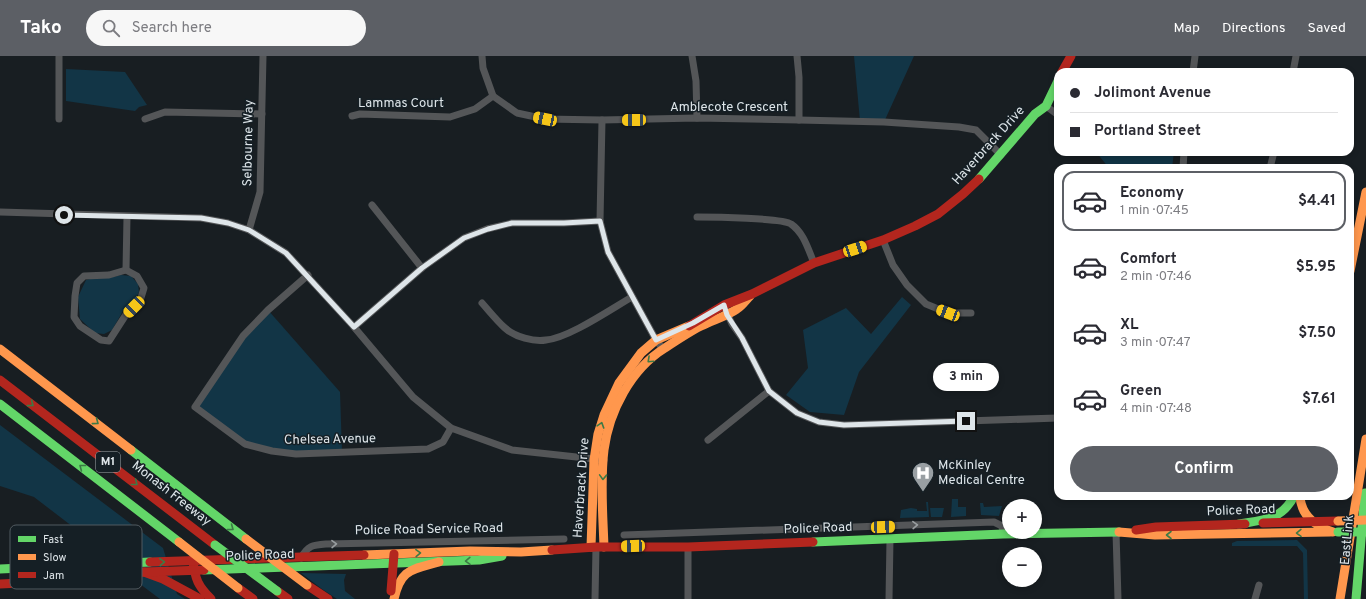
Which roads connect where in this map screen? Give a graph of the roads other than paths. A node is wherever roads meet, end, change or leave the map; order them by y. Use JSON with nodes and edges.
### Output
{"nodes":[{"id":1,"x":59,"y":56,"type":"edge"},
{"id":2,"x":263,"y":56,"type":"edge"},
{"id":3,"x":482,"y":56,"type":"edge"},
{"id":4,"x":692,"y":56,"type":"edge"},
{"id":5,"x":797,"y":56,"type":"edge"},
{"id":6,"x":1071,"y":56,"type":"edge"},
{"id":7,"x":1195,"y":56,"type":"edge"},
{"id":8,"x":1296,"y":56,"type":"edge"},
{"id":9,"x":1064,"y":68,"type":"edge"},
{"id":10,"x":1194,"y":68,"type":"edge"},
{"id":11,"x":1294,"y":68,"type":"edge"},
{"id":12,"x":1054,"y":89,"type":"edge"},
{"id":13,"x":494,"y":96,"type":"junction"},
{"id":14,"x":1046,"y":106,"type":"junction"},
{"id":15,"x":1054,"y":112,"type":"edge"},
{"id":16,"x":262,"y":114,"type":"junction"},
{"id":17,"x":352,"y":116,"type":"dead end"},
{"id":18,"x":697,"y":118,"type":"junction"},
{"id":19,"x":59,"y":119,"type":"dead end"},
{"id":20,"x":145,"y":119,"type":"dead end"},
{"id":21,"x":602,"y":120,"type":"junction"},
{"id":22,"x":799,"y":120,"type":"junction"},
{"id":23,"x":1001,"y":155,"type":"junction"},
{"id":24,"x":1366,"y":192,"type":"edge"},
{"id":25,"x":372,"y":205,"type":"dead end"},
{"id":26,"x":0,"y":212,"type":"edge"},
{"id":27,"x":127,"y":217,"type":"junction"},
{"id":28,"x":697,"y":217,"type":"dead end"},
{"id":29,"x":600,"y":221,"type":"junction"},
{"id":30,"x":249,"y":230,"type":"junction"},
{"id":31,"x":883,"y":240,"type":"junction"},
{"id":32,"x":1354,"y":251,"type":"edge"},
{"id":33,"x":814,"y":263,"type":"junction"},
{"id":34,"x":422,"y":268,"type":"junction"},
{"id":35,"x":126,"y":270,"type":"junction"},
{"id":36,"x":308,"y":276,"type":"junction"},
{"id":37,"x":752,"y":294,"type":"junction"},
{"id":38,"x":632,"y":297,"type":"junction"},
{"id":39,"x":482,"y":303,"type":"dead end"},
{"id":40,"x":724,"y":305,"type":"junction"},
{"id":41,"x":971,"y":313,"type":"dead end"},
{"id":42,"x":727,"y":315,"type":"junction"},
{"id":43,"x":354,"y":327,"type":"junction"},
{"id":44,"x":656,"y":340,"type":"junction"},
{"id":45,"x":0,"y":343,"type":"edge"},
{"id":46,"x":0,"y":349,"type":"edge"},
{"id":47,"x":663,"y":349,"type":"junction"},
{"id":48,"x":0,"y":380,"type":"edge"},
{"id":49,"x":769,"y":391,"type":"junction"},
{"id":50,"x":64,"y":399,"type":"junction"},
{"id":51,"x":0,"y":404,"type":"edge"},
{"id":52,"x":1054,"y":418,"type":"edge"},
{"id":53,"x":451,"y":428,"type":"junction"},
{"id":54,"x":1366,"y":438,"type":"edge"},
{"id":55,"x":708,"y":440,"type":"dead end"},
{"id":56,"x":594,"y":460,"type":"junction"},
{"id":57,"x":604,"y":460,"type":"junction"},
{"id":58,"x":1366,"y":483,"type":"edge"},
{"id":59,"x":1291,"y":500,"type":"edge"},
{"id":60,"x":1300,"y":500,"type":"edge"},
{"id":61,"x":1366,"y":520,"type":"edge"},
{"id":62,"x":1312,"y":522,"type":"junction"},
{"id":63,"x":947,"y":524,"type":"junction"},
{"id":64,"x":1239,"y":524,"type":"junction"},
{"id":65,"x":1002,"y":526,"type":"edge"},
{"id":66,"x":736,"y":532,"type":"junction"},
{"id":67,"x":1116,"y":532,"type":"junction"},
{"id":68,"x":1335,"y":532,"type":"junction"},
{"id":69,"x":1366,"y":532,"type":"edge"},
{"id":70,"x":1042,"y":533,"type":"edge"},
{"id":71,"x":1002,"y":534,"type":"edge"},
{"id":72,"x":624,"y":535,"type":"dead end"},
{"id":73,"x":940,"y":537,"type":"junction"},
{"id":74,"x":564,"y":539,"type":"dead end"},
{"id":75,"x":890,"y":539,"type":"junction"},
{"id":76,"x":520,"y":540,"type":"junction"},
{"id":77,"x":736,"y":545,"type":"junction"},
{"id":78,"x":597,"y":547,"type":"junction"},
{"id":79,"x":688,"y":547,"type":"junction"},
{"id":80,"x":521,"y":552,"type":"junction"},
{"id":81,"x":301,"y":558,"type":"junction"},
{"id":82,"x":394,"y":559,"type":"junction"},
{"id":83,"x":193,"y":561,"type":"junction"},
{"id":84,"x":439,"y":562,"type":"junction"},
{"id":85,"x":142,"y":563,"type":"edge"},
{"id":86,"x":0,"y":569,"type":"edge"},
{"id":87,"x":10,"y":569,"type":"edge"},
{"id":88,"x":194,"y":571,"type":"junction"},
{"id":89,"x":144,"y":572,"type":"joint"},
{"id":90,"x":0,"y":584,"type":"edge"},
{"id":91,"x":10,"y":584,"type":"edge"},
{"id":92,"x":1259,"y":585,"type":"dead end"},
{"id":93,"x":200,"y":599,"type":"edge"},
{"id":94,"x":211,"y":599,"type":"edge"},
{"id":95,"x":253,"y":599,"type":"edge"},
{"id":96,"x":288,"y":599,"type":"edge"},
{"id":97,"x":328,"y":599,"type":"edge"},
{"id":98,"x":393,"y":599,"type":"edge"},
{"id":99,"x":595,"y":599,"type":"edge"},
{"id":100,"x":688,"y":599,"type":"edge"},
{"id":101,"x":889,"y":599,"type":"edge"},
{"id":102,"x":1118,"y":599,"type":"edge"},
{"id":103,"x":1255,"y":599,"type":"edge"},
{"id":104,"x":1340,"y":599,"type":"edge"},
{"id":105,"x":1356,"y":599,"type":"edge"}],
"edges":[{"from":1,"to":19,"type":"street"},
{"from":2,"to":16,"type":"street","name":"Selbourne Way"},
{"from":3,"to":13,"type":"street"},
{"from":4,"to":18,"type":"street"},
{"from":5,"to":22,"type":"street"},
{"from":6,"to":9,"type":"main road"},
{"from":7,"to":10,"type":"street"},
{"from":8,"to":11,"type":"street"},
{"from":12,"to":14,"type":"main road","name":"Haverbrack Drive"},
{"from":13,"to":17,"type":"street","name":"Lammas Court"},
{"from":13,"to":21,"type":"street","name":"Amblecote Crescent"},
{"from":14,"to":15,"type":"street"},
{"from":14,"to":23,"type":"main road","name":"Haverbrack Drive"},
{"from":16,"to":20,"type":"street"},
{"from":16,"to":30,"type":"street","name":"Selbourne Way"},
{"from":18,"to":21,"type":"street","name":"Amblecote Crescent"},
{"from":18,"to":22,"type":"street","name":"Amblecote Crescent"},
{"from":21,"to":29,"type":"street"},
{"from":22,"to":23,"type":"street","name":"Amblecote Crescent"},
{"from":23,"to":31,"type":"main road","name":"Haverbrack Drive"},
{"from":24,"to":32,"type":"main road"},
{"from":25,"to":34,"type":"street"},
{"from":26,"to":27,"type":"street"},
{"from":27,"to":30,"type":"street"},
{"from":27,"to":35,"type":"street"},
{"from":28,"to":33,"type":"street"},
{"from":29,"to":34,"type":"street"},
{"from":29,"to":38,"type":"street"},
{"from":30,"to":36,"type":"street"},
{"from":31,"to":33,"type":"main road","name":"Haverbrack Drive"},
{"from":31,"to":41,"type":"street"},
{"from":33,"to":37,"type":"main road","name":"Haverbrack Drive"},
{"from":34,"to":43,"type":"street"},
{"from":35,"to":35,"type":"street"},
{"from":36,"to":43,"type":"street"},
{"from":36,"to":53,"type":"street","name":"Chelsea Avenue"},
{"from":37,"to":40,"type":"main road","name":"Haverbrack Drive"},
{"from":37,"to":42,"type":"main road","name":"Haverbrack Drive"},
{"from":38,"to":39,"type":"street"},
{"from":38,"to":44,"type":"street"},
{"from":40,"to":42,"type":"street"},
{"from":40,"to":44,"type":"main road","name":"Haverbrack Drive"},
{"from":42,"to":47,"type":"main road","name":"Haverbrack Drive"},
{"from":42,"to":49,"type":"street"},
{"from":43,"to":53,"type":"street"},
{"from":44,"to":47,"type":"street"},
{"from":56,"to":44,"type":"main road","name":"Haverbrack Drive","one_way":true},
{"from":45,"to":50,"type":"main road"},
{"from":46,"to":50,"type":"main road"},
{"from":47,"to":57,"type":"main road","name":"Haverbrack Drive","one_way":true},
{"from":48,"to":96,"type":"main road","name":"Monash Freeway","number":"M1","one_way":true,"bridge":true},
{"from":49,"to":52,"type":"street"},
{"from":49,"to":55,"type":"street"},
{"from":50,"to":97,"type":"main road","one_way":true,"bridge":true},
{"from":95,"to":51,"type":"main road","number":"M1","one_way":true,"bridge":true},
{"from":53,"to":56,"type":"street"},
{"from":54,"to":104,"type":"main road"},
{"from":56,"to":57,"type":"street"},
{"from":56,"to":78,"type":"main road","name":"Haverbrack Drive"},
{"from":57,"to":78,"type":"main road","name":"Haverbrack Drive","one_way":true},
{"from":58,"to":105,"type":"main road","name":"EastLink"},
{"from":59,"to":64,"type":"main road"},
{"from":60,"to":62,"type":"main road"},
{"from":61,"to":62,"type":"main road","name":"Police Road","bridge":true},
{"from":62,"to":64,"type":"main road","name":"Police Road"},
{"from":62,"to":68,"type":"main road"},
{"from":63,"to":65,"type":"street"},
{"from":66,"to":63,"type":"street","one_way":true},
{"from":63,"to":73,"type":"street"},
{"from":64,"to":67,"type":"main road","name":"Police Road"},
{"from":66,"to":72,"type":"street"},
{"from":66,"to":77,"type":"street"},
{"from":68,"to":67,"type":"main road","name":"Police Road","one_way":true},
{"from":67,"to":70,"type":"main road","name":"Police Road"},
{"from":67,"to":102,"type":"street"},
{"from":68,"to":69,"type":"main road","name":"Police Road","bridge":true},
{"from":71,"to":73,"type":"main road","name":"Police Road"},
{"from":73,"to":75,"type":"main road","name":"Police Road"},
{"from":74,"to":76,"type":"street","name":"Police Road Service Road"},
{"from":75,"to":77,"type":"main road","name":"Police Road"},
{"from":75,"to":101,"type":"street"},
{"from":76,"to":80,"type":"street"},
{"from":81,"to":76,"type":"street","name":"Police Road Service Road","one_way":true},
{"from":77,"to":79,"type":"main road","name":"Police Road"},
{"from":78,"to":79,"type":"main road","name":"Police Road"},
{"from":78,"to":80,"type":"main road","name":"Police Road"},
{"from":78,"to":99,"type":"street"},
{"from":79,"to":100,"type":"street"},
{"from":82,"to":80,"type":"main road","name":"Police Road","one_way":true},
{"from":80,"to":84,"type":"main road","name":"Police Road","one_way":true},
{"from":81,"to":82,"type":"main road","name":"Police Road"},
{"from":81,"to":83,"type":"main road","name":"Police Road"},
{"from":82,"to":84,"type":"main road","name":"Police Road"},
{"from":82,"to":88,"type":"main road","name":"Police Road"},
{"from":82,"to":98,"type":"main road"},
{"from":85,"to":83,"type":"main road","name":"Police Road","one_way":true},
{"from":83,"to":88,"type":"main road"},
{"from":84,"to":98,"type":"main road"},
{"from":86,"to":87,"type":"main road","name":"Police Road"},
{"from":88,"to":89,"type":"main road","name":"Police Road"},
{"from":88,"to":94,"type":"main road"},
{"from":89,"to":93,"type":"main road"},
{"from":90,"to":91,"type":"main road","name":"Police Road"},
{"from":92,"to":103,"type":"street"}]}
